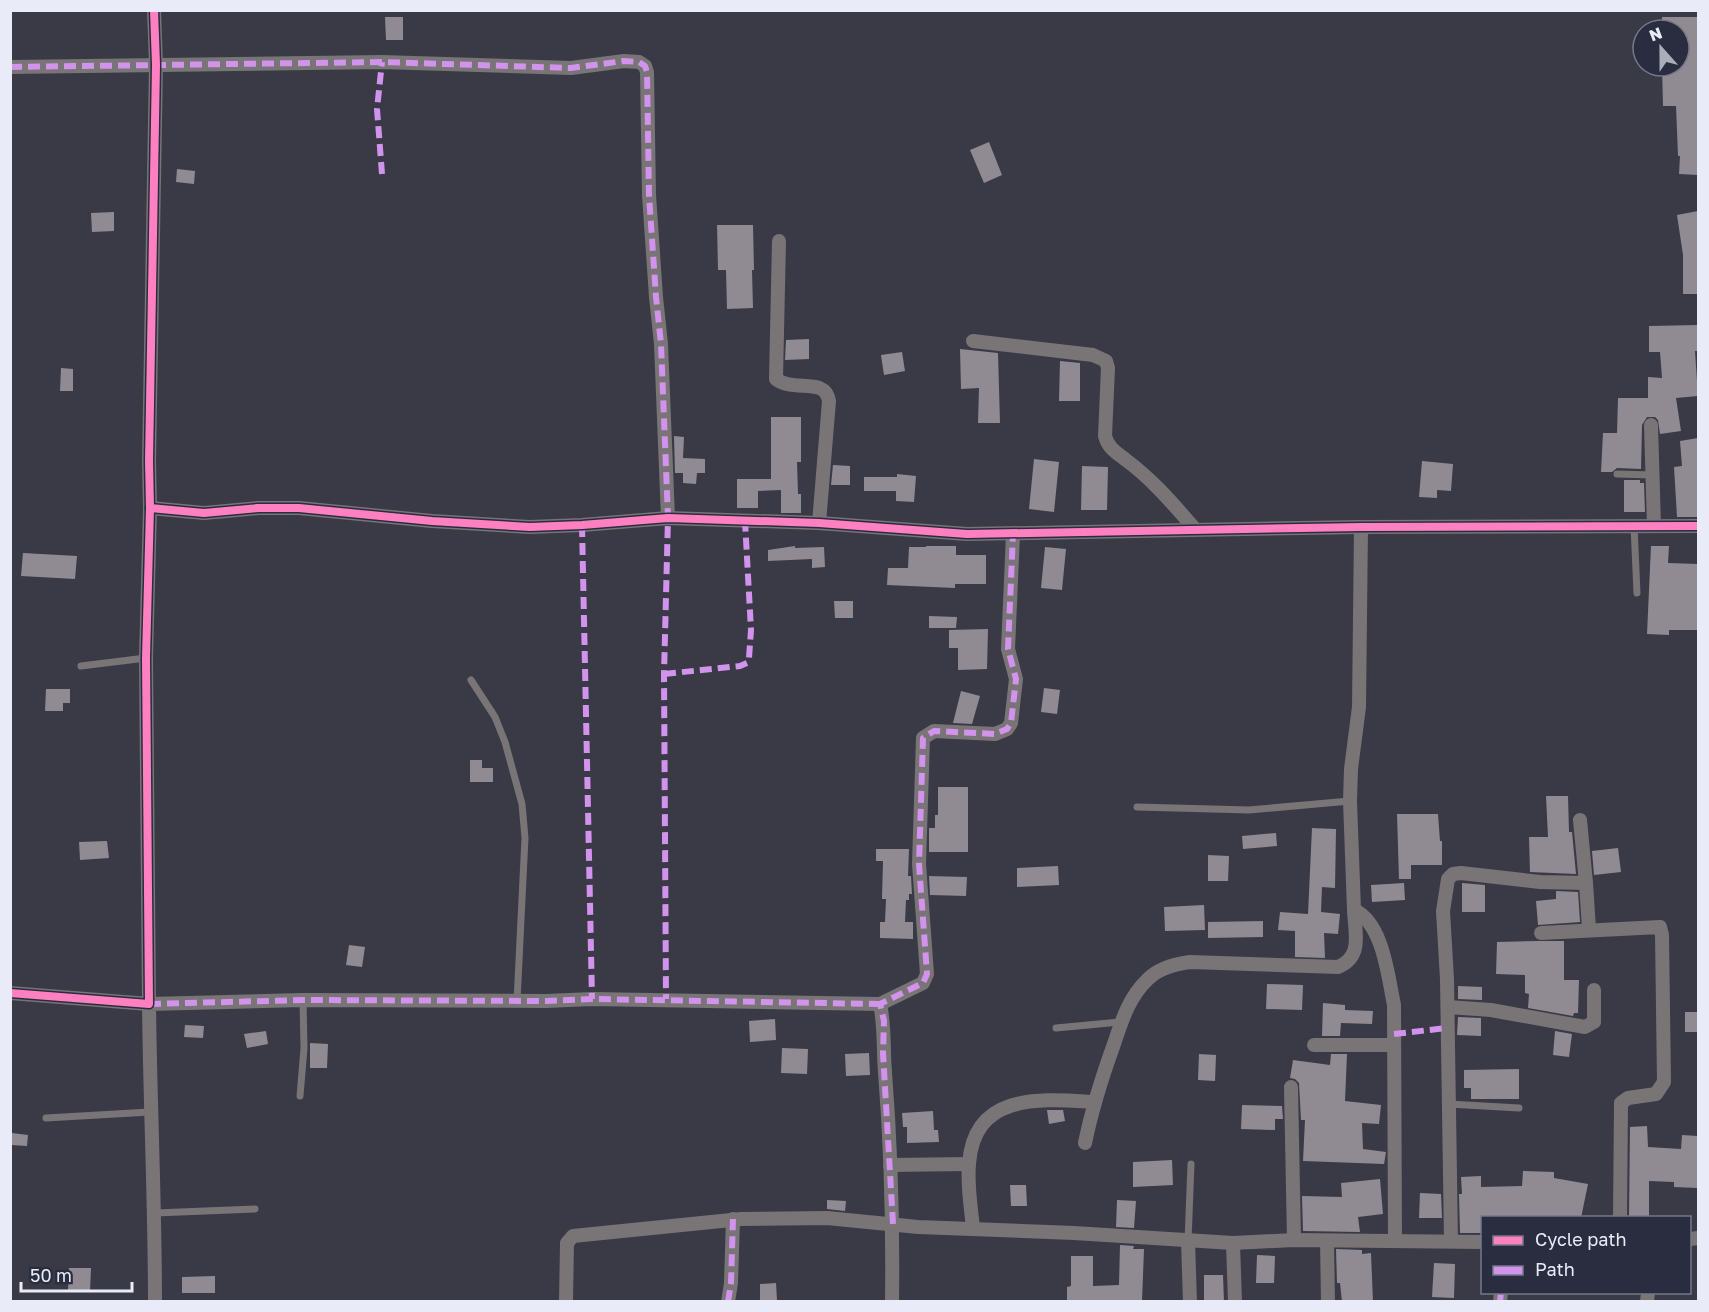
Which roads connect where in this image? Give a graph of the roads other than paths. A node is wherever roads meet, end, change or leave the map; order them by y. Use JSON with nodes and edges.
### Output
{"nodes":[{"id":1,"x":154,"y":10,"type":"edge"},
{"id":2,"x":156,"y":65,"type":"junction"},
{"id":3,"x":10,"y":67,"type":"edge"},
{"id":4,"x":779,"y":240,"type":"dead end"},
{"id":5,"x":973,"y":341,"type":"dead end"},
{"id":6,"x":1651,"y":425,"type":"dead end"},
{"id":7,"x":1617,"y":474,"type":"dead end"},
{"id":8,"x":1653,"y":475,"type":"junction"},
{"id":9,"x":150,"y":508,"type":"junction"},
{"id":10,"x":668,"y":518,"type":"junction"},
{"id":11,"x":819,"y":523,"type":"junction"},
{"id":12,"x":1634,"y":526,"type":"junction"},
{"id":13,"x":1654,"y":526,"type":"junction"},
{"id":14,"x":1698,"y":526,"type":"edge"},
{"id":15,"x":1361,"y":527,"type":"junction"},
{"id":16,"x":1195,"y":529,"type":"junction"},
{"id":17,"x":1013,"y":534,"type":"junction"},
{"id":18,"x":1637,"y":593,"type":"dead end"},
{"id":19,"x":146,"y":658,"type":"junction"},
{"id":20,"x":81,"y":666,"type":"dead end"},
{"id":21,"x":471,"y":680,"type":"dead end"},
{"id":22,"x":1350,"y":801,"type":"junction"},
{"id":23,"x":1137,"y":807,"type":"dead end"},
{"id":24,"x":1580,"y":820,"type":"dead end"},
{"id":25,"x":1586,"y":883,"type":"junction"},
{"id":26,"x":1354,"y":909,"type":"junction"},
{"id":27,"x":1589,"y":929,"type":"junction"},
{"id":28,"x":1540,"y":933,"type":"dead end"},
{"id":29,"x":1594,"y":990,"type":"dead end"},
{"id":30,"x":10,"y":993,"type":"edge"},
{"id":31,"x":303,"y":1000,"type":"junction"},
{"id":32,"x":517,"y":1001,"type":"junction"},
{"id":33,"x":149,"y":1004,"type":"junction"},
{"id":34,"x":880,"y":1004,"type":"junction"},
{"id":35,"x":1448,"y":1006,"type":"junction"},
{"id":36,"x":1120,"y":1022,"type":"junction"},
{"id":37,"x":1056,"y":1028,"type":"dead end"},
{"id":38,"x":1314,"y":1045,"type":"dead end"},
{"id":39,"x":1393,"y":1045,"type":"junction"},
{"id":40,"x":1291,"y":1086,"type":"dead end"},
{"id":41,"x":300,"y":1096,"type":"dead end"},
{"id":42,"x":1094,"y":1102,"type":"junction"},
{"id":43,"x":1448,"y":1104,"type":"junction"},
{"id":44,"x":1519,"y":1108,"type":"dead end"},
{"id":45,"x":150,"y":1112,"type":"junction"},
{"id":46,"x":46,"y":1118,"type":"dead end"},
{"id":47,"x":1085,"y":1143,"type":"dead end"},
{"id":48,"x":969,"y":1164,"type":"junction"},
{"id":49,"x":1191,"y":1164,"type":"dead end"},
{"id":50,"x":890,"y":1165,"type":"junction"},
{"id":51,"x":255,"y":1209,"type":"dead end"},
{"id":52,"x":155,"y":1213,"type":"junction"},
{"id":53,"x":1620,"y":1216,"type":"edge"},
{"id":54,"x":733,"y":1219,"type":"junction"},
{"id":55,"x":893,"y":1224,"type":"junction"},
{"id":56,"x":973,"y":1228,"type":"junction"},
{"id":57,"x":1294,"y":1240,"type":"junction"},
{"id":58,"x":1395,"y":1240,"type":"junction"},
{"id":59,"x":1188,"y":1241,"type":"junction"},
{"id":60,"x":1327,"y":1241,"type":"junction"},
{"id":61,"x":1451,"y":1241,"type":"junction"},
{"id":62,"x":1481,"y":1242,"type":"edge"},
{"id":63,"x":1233,"y":1243,"type":"junction"},
{"id":64,"x":155,"y":1302,"type":"edge"},
{"id":65,"x":566,"y":1302,"type":"edge"},
{"id":66,"x":728,"y":1302,"type":"edge"},
{"id":67,"x":892,"y":1302,"type":"edge"},
{"id":68,"x":1190,"y":1302,"type":"edge"},
{"id":69,"x":1235,"y":1302,"type":"edge"},
{"id":70,"x":1328,"y":1302,"type":"edge"}],
"edges":[{"from":1,"to":2,"type":"street"},
{"from":2,"to":3,"type":"street"},
{"from":2,"to":9,"type":"street"},
{"from":2,"to":10,"type":"street"},
{"from":4,"to":11,"type":"street"},
{"from":5,"to":16,"type":"street"},
{"from":6,"to":8,"type":"street"},
{"from":7,"to":8,"type":"lane"},
{"from":8,"to":13,"type":"street"},
{"from":9,"to":10,"type":"street"},
{"from":9,"to":19,"type":"street"},
{"from":10,"to":11,"type":"street"},
{"from":11,"to":17,"type":"street"},
{"from":12,"to":13,"type":"street"},
{"from":12,"to":15,"type":"street"},
{"from":12,"to":18,"type":"lane"},
{"from":13,"to":14,"type":"street"},
{"from":15,"to":16,"type":"street"},
{"from":15,"to":22,"type":"street"},
{"from":16,"to":17,"type":"street"},
{"from":17,"to":34,"type":"street"},
{"from":19,"to":20,"type":"lane"},
{"from":19,"to":33,"type":"street"},
{"from":21,"to":32,"type":"lane"},
{"from":22,"to":23,"type":"lane"},
{"from":22,"to":26,"type":"street"},
{"from":24,"to":25,"type":"street"},
{"from":25,"to":27,"type":"street"},
{"from":25,"to":35,"type":"street"},
{"from":26,"to":36,"type":"street"},
{"from":26,"to":39,"type":"street"},
{"from":27,"to":28,"type":"street"},
{"from":27,"to":53,"type":"street"},
{"from":29,"to":35,"type":"street"},
{"from":30,"to":33,"type":"street"},
{"from":31,"to":32,"type":"street"},
{"from":31,"to":33,"type":"street"},
{"from":31,"to":41,"type":"lane"},
{"from":32,"to":34,"type":"street"},
{"from":33,"to":45,"type":"street"},
{"from":34,"to":50,"type":"street"},
{"from":35,"to":43,"type":"street"},
{"from":36,"to":37,"type":"lane"},
{"from":36,"to":42,"type":"street"},
{"from":38,"to":39,"type":"street"},
{"from":39,"to":58,"type":"street"},
{"from":40,"to":57,"type":"street"},
{"from":42,"to":47,"type":"street"},
{"from":42,"to":48,"type":"street"},
{"from":43,"to":44,"type":"lane"},
{"from":43,"to":61,"type":"street"},
{"from":45,"to":46,"type":"lane"},
{"from":45,"to":52,"type":"street"},
{"from":48,"to":50,"type":"street"},
{"from":48,"to":56,"type":"street"},
{"from":49,"to":59,"type":"lane"},
{"from":50,"to":55,"type":"street"},
{"from":51,"to":52,"type":"lane"},
{"from":52,"to":64,"type":"street"},
{"from":54,"to":55,"type":"street"},
{"from":54,"to":65,"type":"street"},
{"from":54,"to":66,"type":"street"},
{"from":55,"to":56,"type":"street"},
{"from":55,"to":67,"type":"street"},
{"from":56,"to":59,"type":"street"},
{"from":57,"to":60,"type":"street"},
{"from":57,"to":63,"type":"street"},
{"from":58,"to":60,"type":"street"},
{"from":58,"to":61,"type":"street"},
{"from":59,"to":63,"type":"street"},
{"from":59,"to":68,"type":"street"},
{"from":60,"to":70,"type":"street"},
{"from":61,"to":62,"type":"street"},
{"from":63,"to":69,"type":"street"}]}
